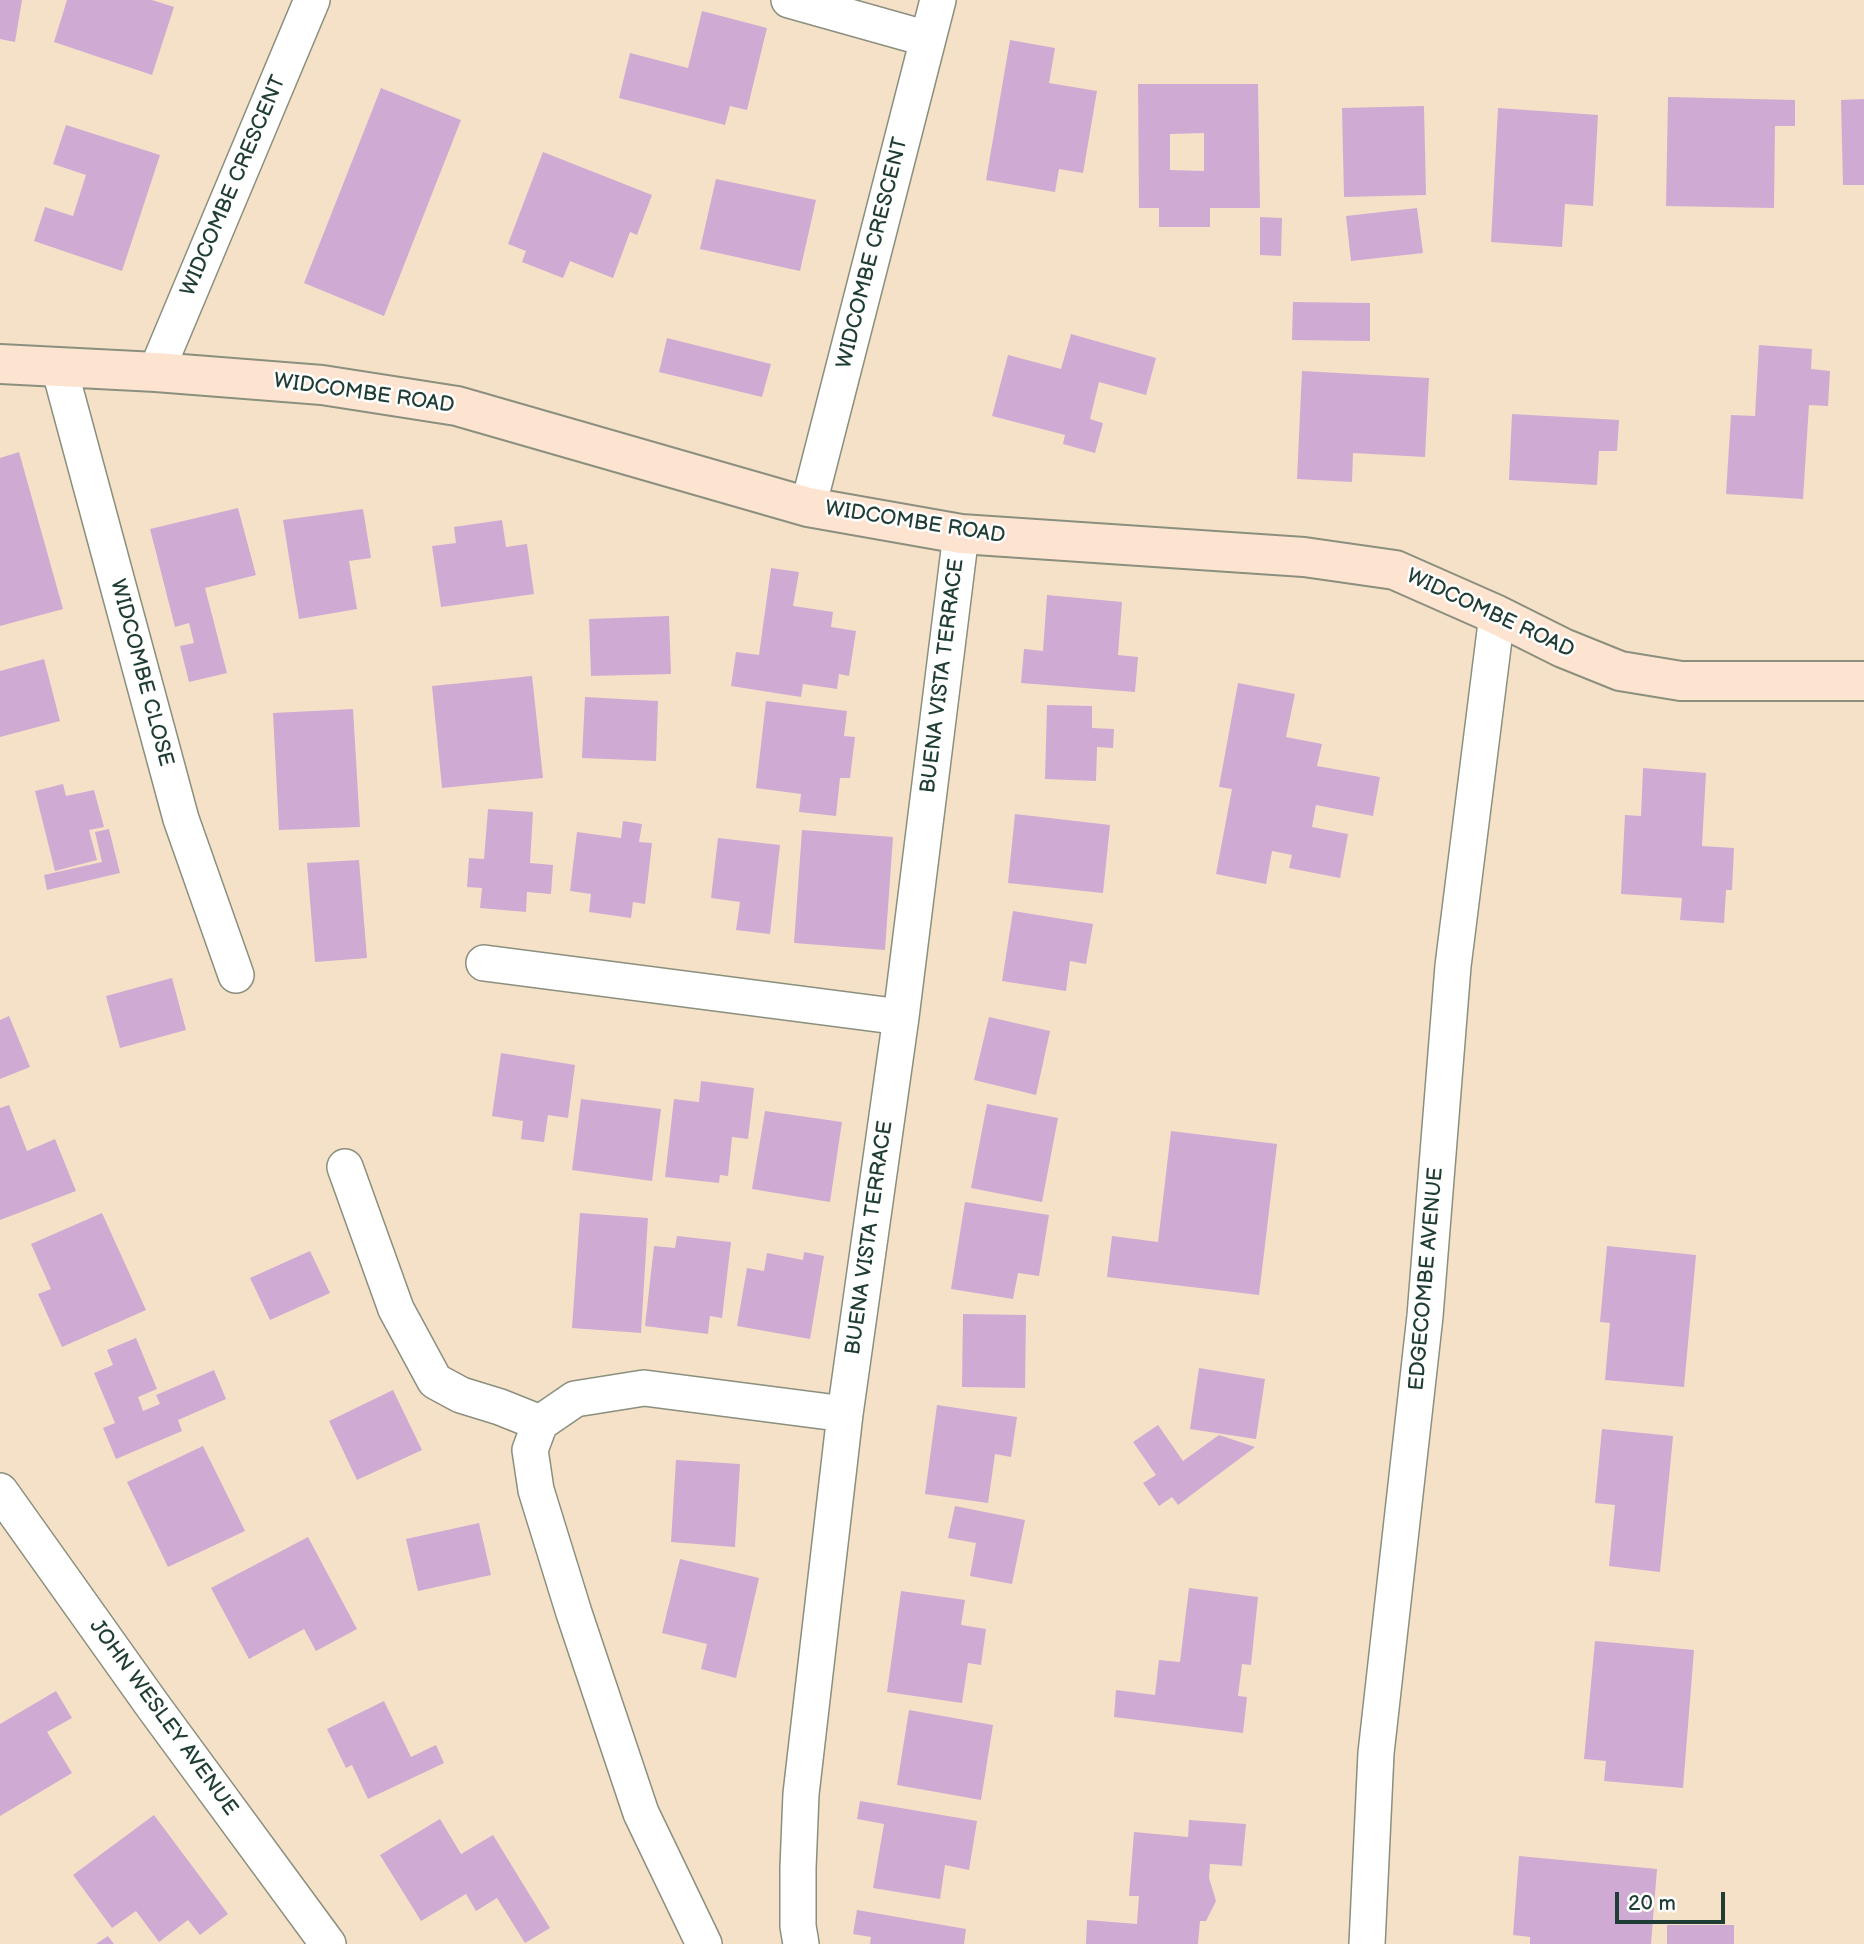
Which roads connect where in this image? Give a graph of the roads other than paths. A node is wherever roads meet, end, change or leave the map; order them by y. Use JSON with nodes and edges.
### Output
{"nodes":[{"id":1,"x":312,"y":0,"type":"edge"},
{"id":2,"x":789,"y":0,"type":"edge"},
{"id":3,"x":938,"y":0,"type":"edge"},
{"id":4,"x":928,"y":39,"type":"junction"},
{"id":5,"x":0,"y":364,"type":"edge"},
{"id":6,"x":59,"y":367,"type":"junction"},
{"id":7,"x":156,"y":372,"type":"junction"},
{"id":8,"x":808,"y":507,"type":"junction"},
{"id":9,"x":961,"y":534,"type":"junction"},
{"id":10,"x":1497,"y":615,"type":"junction"},
{"id":11,"x":1864,"y":681,"type":"edge"},
{"id":12,"x":484,"y":963,"type":"dead end"},
{"id":13,"x":236,"y":975,"type":"dead end"},
{"id":14,"x":901,"y":1017,"type":"junction"},
{"id":15,"x":345,"y":1167,"type":"dead end"},
{"id":16,"x":845,"y":1414,"type":"junction"},
{"id":17,"x":540,"y":1423,"type":"junction"},
{"id":18,"x":0,"y":1491,"type":"edge"},
{"id":19,"x":328,"y":1944,"type":"edge"},
{"id":20,"x":704,"y":1944,"type":"edge"},
{"id":21,"x":801,"y":1944,"type":"edge"},
{"id":22,"x":1367,"y":1944,"type":"edge"}],
"edges":[{"from":1,"to":7,"type":"street","name":"WIDCOMBE CRESCENT"},
{"from":2,"to":4,"type":"street"},
{"from":3,"to":4,"type":"street","name":"WIDCOMBE CRESCENT"},
{"from":4,"to":8,"type":"street","name":"WIDCOMBE CRESCENT"},
{"from":5,"to":6,"type":"street","name":"WIDCOMBE ROAD"},
{"from":6,"to":7,"type":"street","name":"WIDCOMBE ROAD"},
{"from":6,"to":13,"type":"street","name":"WIDCOMBE CLOSE"},
{"from":7,"to":8,"type":"street","name":"WIDCOMBE ROAD"},
{"from":8,"to":9,"type":"street","name":"WIDCOMBE ROAD"},
{"from":9,"to":10,"type":"street","name":"WIDCOMBE ROAD"},
{"from":9,"to":14,"type":"street","name":"BUENA VISTA TERRACE"},
{"from":10,"to":11,"type":"street","name":"WIDCOMBE ROAD"},
{"from":10,"to":22,"type":"street","name":"EDGECOMBE AVENUE"},
{"from":12,"to":14,"type":"street"},
{"from":14,"to":16,"type":"street","name":"BUENA VISTA TERRACE"},
{"from":15,"to":17,"type":"street"},
{"from":16,"to":17,"type":"street"},
{"from":16,"to":21,"type":"street","name":"BUENA VISTA TERRACE"},
{"from":17,"to":20,"type":"street"},
{"from":18,"to":19,"type":"street","name":"JOHN WESLEY AVENUE"}]}
